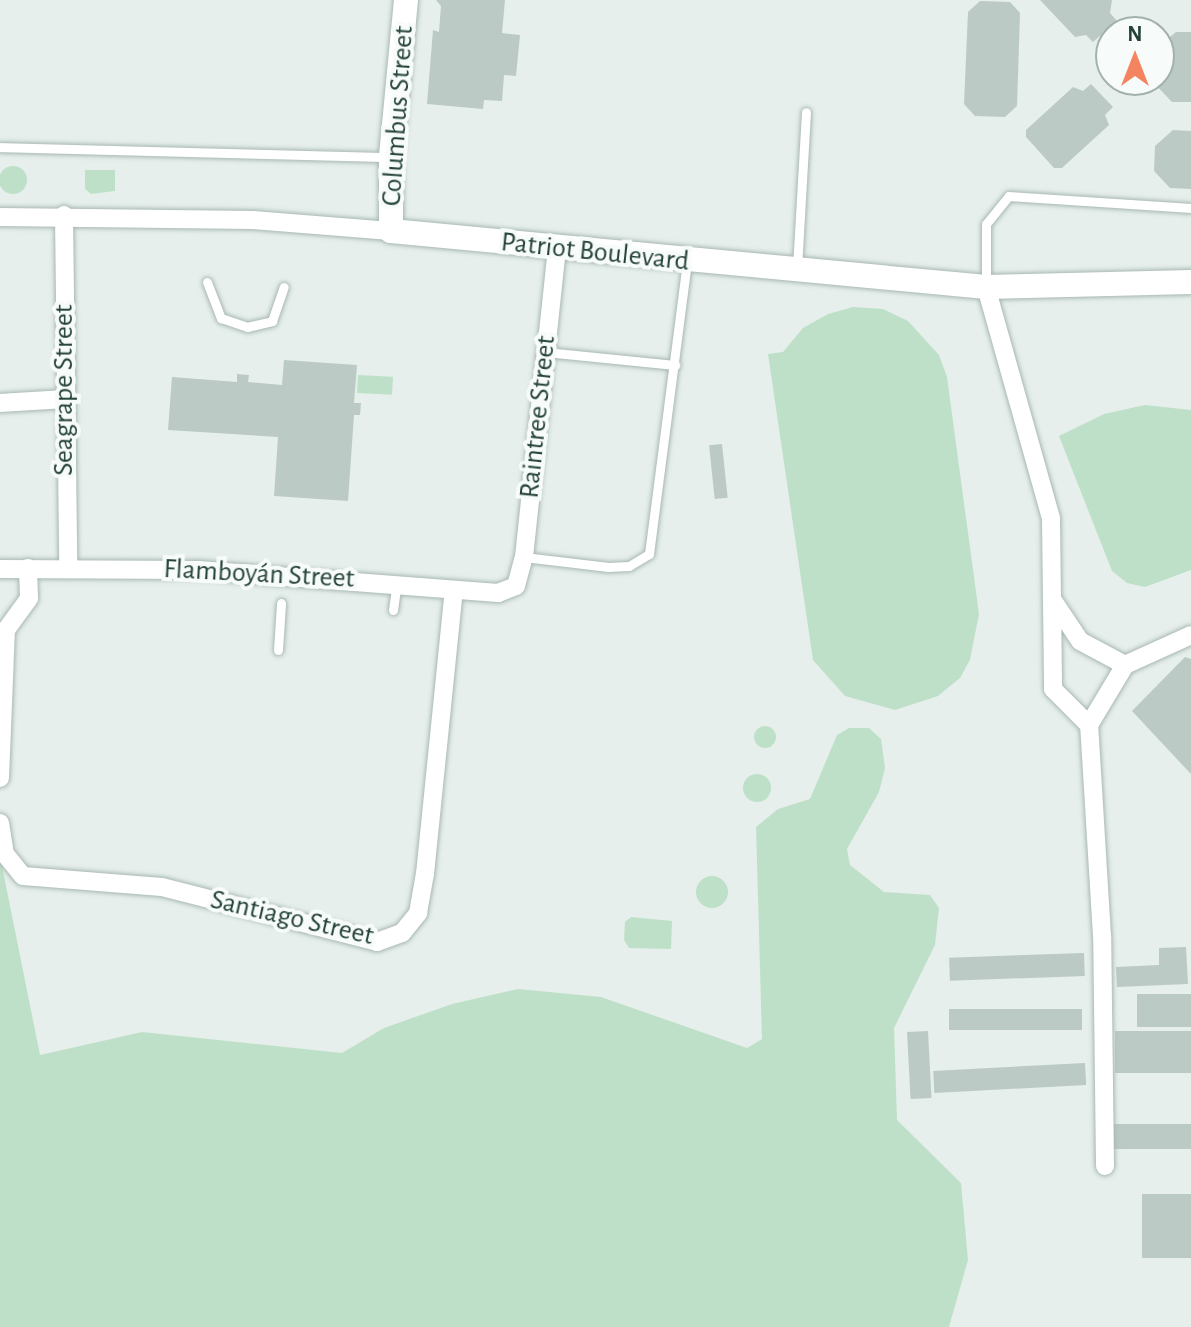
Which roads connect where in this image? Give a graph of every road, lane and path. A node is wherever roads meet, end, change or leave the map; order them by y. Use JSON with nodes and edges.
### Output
{"nodes":[{"id":1,"x":406,"y":0,"type":"edge"},
{"id":2,"x":806,"y":112,"type":"dead end"},
{"id":3,"x":0,"y":147,"type":"edge"},
{"id":4,"x":391,"y":157,"type":"junction"},
{"id":5,"x":1191,"y":208,"type":"edge"},
{"id":6,"x":64,"y":215,"type":"junction"},
{"id":7,"x":0,"y":217,"type":"edge"},
{"id":8,"x":391,"y":231,"type":"junction"},
{"id":9,"x":557,"y":248,"type":"junction"},
{"id":10,"x":687,"y":263,"type":"junction"},
{"id":11,"x":797,"y":271,"type":"junction"},
{"id":12,"x":207,"y":282,"type":"dead end"},
{"id":13,"x":1191,"y":282,"type":"edge"},
{"id":14,"x":284,"y":287,"type":"dead end"},
{"id":15,"x":986,"y":287,"type":"junction"},
{"id":16,"x":545,"y":352,"type":"junction"},
{"id":17,"x":675,"y":365,"type":"junction"},
{"id":18,"x":65,"y":399,"type":"junction"},
{"id":19,"x":0,"y":403,"type":"edge"},
{"id":20,"x":524,"y":557,"type":"junction"},
{"id":21,"x":68,"y":565,"type":"junction"},
{"id":22,"x":28,"y":568,"type":"junction"},
{"id":23,"x":0,"y":569,"type":"edge"},
{"id":24,"x":397,"y":583,"type":"junction"},
{"id":25,"x":516,"y":586,"type":"joint"},
{"id":26,"x":454,"y":590,"type":"junction"},
{"id":27,"x":1052,"y":599,"type":"junction"},
{"id":28,"x":281,"y":603,"type":"dead end"},
{"id":29,"x":393,"y":610,"type":"dead end"},
{"id":30,"x":1191,"y":635,"type":"edge"},
{"id":31,"x":278,"y":650,"type":"dead end"},
{"id":32,"x":1125,"y":665,"type":"junction"},
{"id":33,"x":1089,"y":725,"type":"junction"},
{"id":34,"x":0,"y":778,"type":"edge"},
{"id":35,"x":0,"y":823,"type":"edge"},
{"id":36,"x":1105,"y":1166,"type":"dead end"}],
"edges":[{"from":1,"to":4,"type":"street","name":"Columbus Street"},
{"from":2,"to":11,"type":"lane"},
{"from":3,"to":4,"type":"lane"},
{"from":4,"to":8,"type":"street","name":"Columbus Street"},
{"from":5,"to":15,"type":"lane"},
{"from":6,"to":7,"type":"street","name":"Patriot Boulevard"},
{"from":6,"to":8,"type":"street","name":"Patriot Boulevard"},
{"from":6,"to":18,"type":"street","name":"Seagrape Street"},
{"from":8,"to":9,"type":"street","name":"Patriot Boulevard"},
{"from":9,"to":10,"type":"street","name":"Patriot Boulevard"},
{"from":9,"to":16,"type":"street","name":"Raintree Street"},
{"from":10,"to":11,"type":"street","name":"Patriot Boulevard"},
{"from":10,"to":17,"type":"lane"},
{"from":11,"to":15,"type":"street","name":"Patriot Boulevard"},
{"from":12,"to":14,"type":"lane"},
{"from":13,"to":15,"type":"street","name":"Patriot Boulevard"},
{"from":15,"to":27,"type":"street"},
{"from":16,"to":17,"type":"lane"},
{"from":16,"to":20,"type":"street","name":"Raintree Street"},
{"from":17,"to":20,"type":"lane"},
{"from":18,"to":19,"type":"street"},
{"from":18,"to":21,"type":"street","name":"Seagrape Street"},
{"from":20,"to":25,"type":"street","name":"Raintree Street"},
{"from":21,"to":22,"type":"street","name":"Flamboyán Street"},
{"from":21,"to":24,"type":"street","name":"Flamboyán Street"},
{"from":22,"to":23,"type":"street","name":"Flamboyán Street"},
{"from":22,"to":34,"type":"street"},
{"from":24,"to":26,"type":"street","name":"Flamboyán Street"},
{"from":24,"to":29,"type":"lane"},
{"from":25,"to":26,"type":"street","name":"Flamboyán Street"},
{"from":26,"to":35,"type":"street","name":"Santiago Street"},
{"from":27,"to":32,"type":"street"},
{"from":27,"to":33,"type":"street"},
{"from":28,"to":31,"type":"lane"},
{"from":30,"to":32,"type":"street"},
{"from":32,"to":33,"type":"street"},
{"from":33,"to":36,"type":"street"}]}
